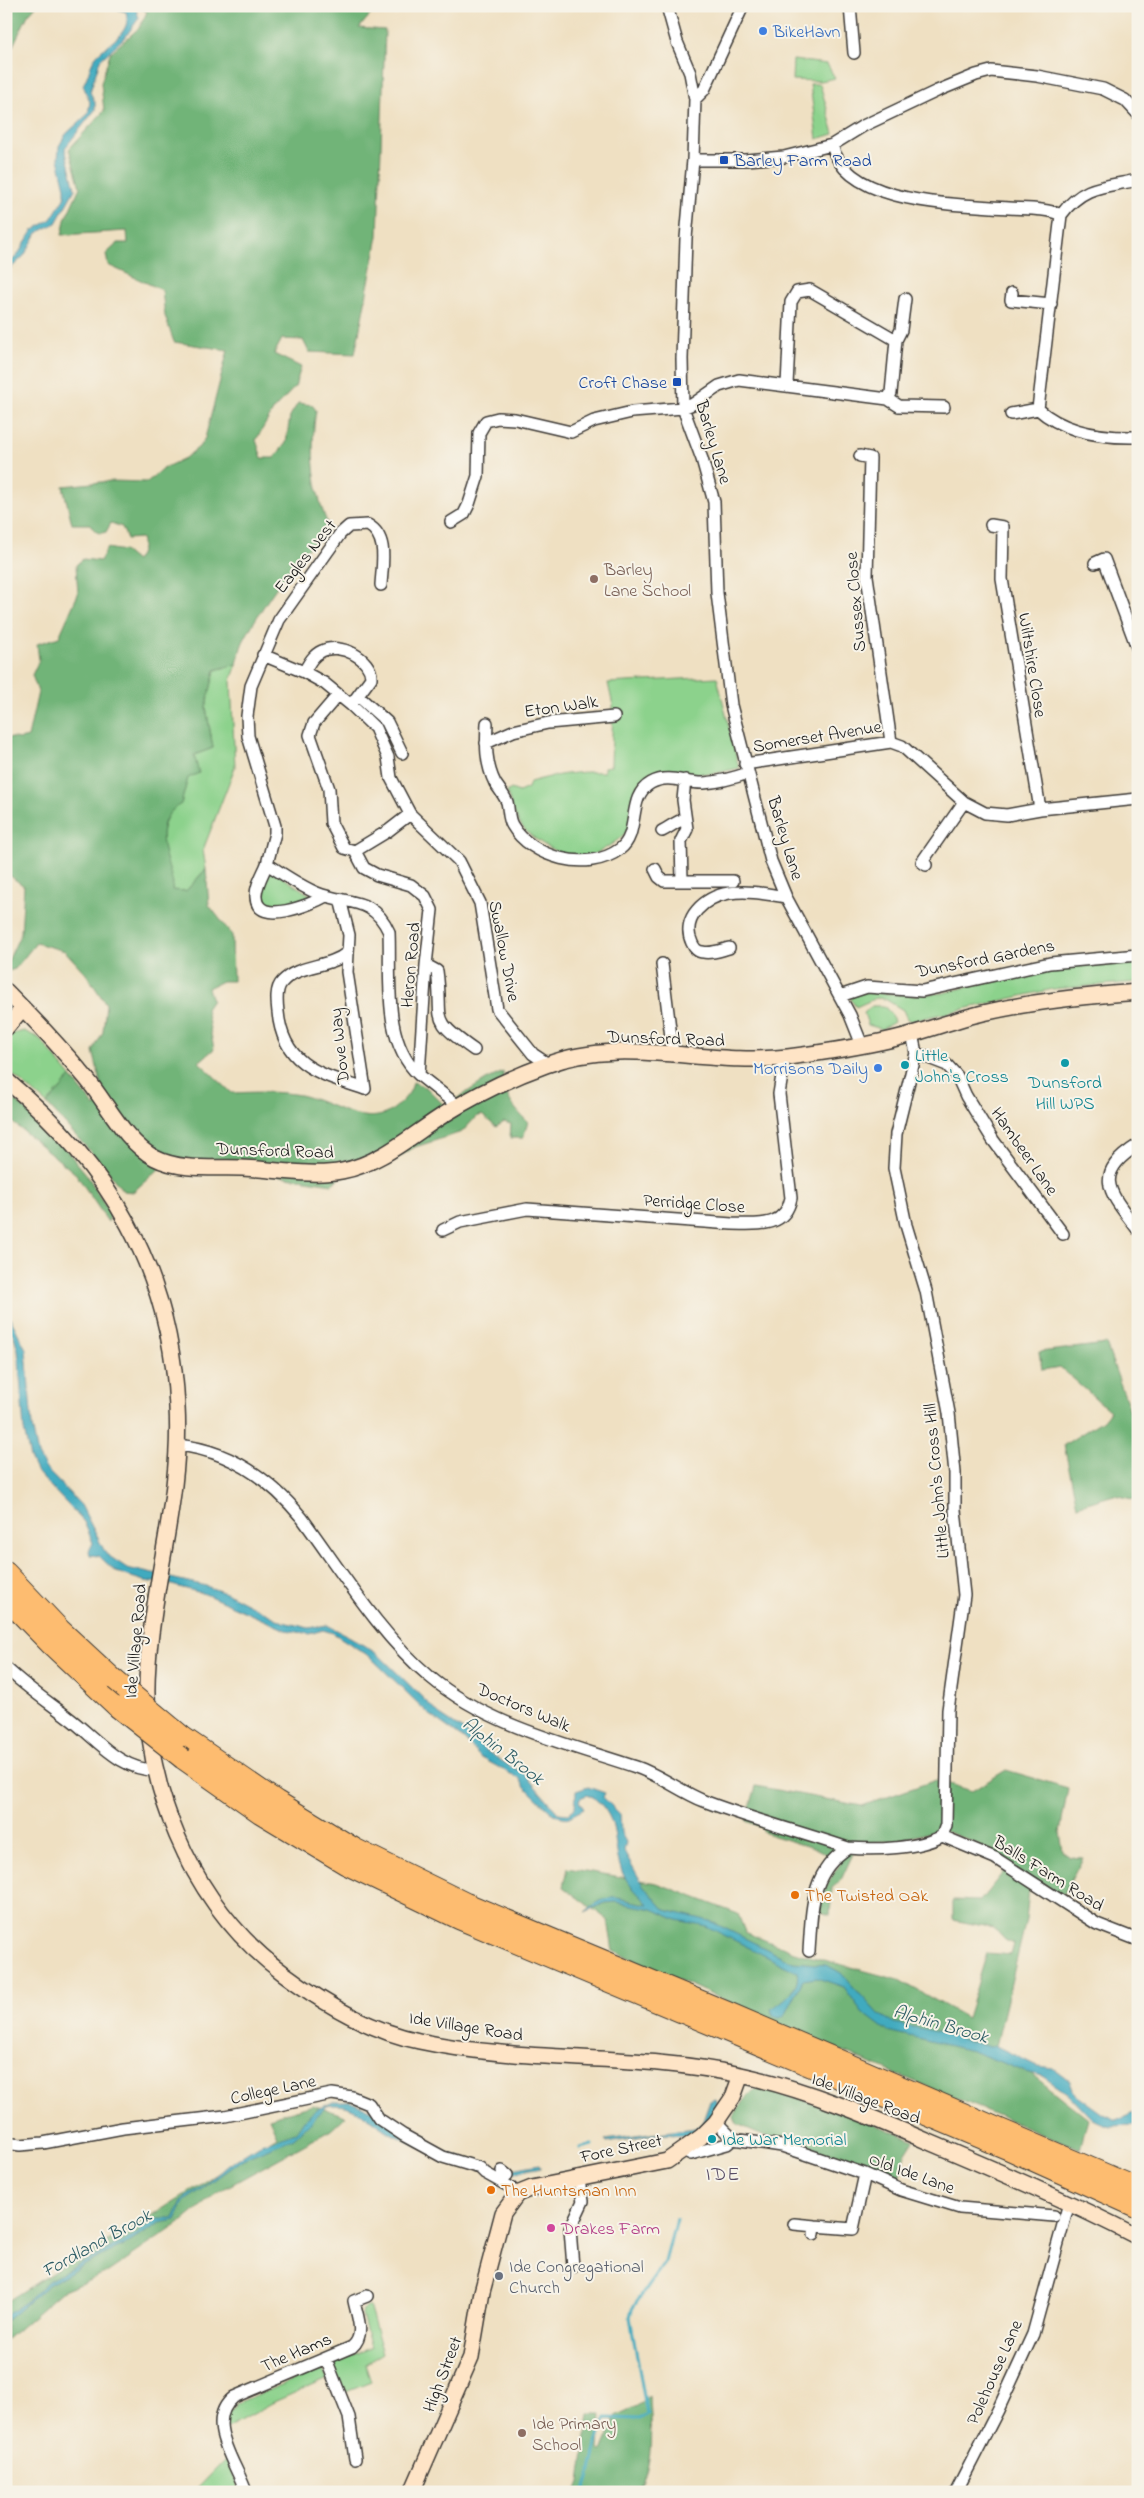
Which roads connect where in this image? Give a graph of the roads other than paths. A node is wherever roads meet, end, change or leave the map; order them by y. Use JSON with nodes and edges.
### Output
{"nodes":[{"id":1,"x":667,"y":6,"type":"edge"},
{"id":2,"x":743,"y":6,"type":"edge"},
{"id":3,"x":850,"y":6,"type":"edge"},
{"id":4,"x":854,"y":53,"type":"dead end"},
{"id":5,"x":695,"y":99,"type":"junction"},
{"id":6,"x":1138,"y":114,"type":"edge"},
{"id":7,"x":832,"y":145,"type":"junction"},
{"id":8,"x":693,"y":160,"type":"junction"},
{"id":9,"x":1138,"y":180,"type":"edge"},
{"id":10,"x":1061,"y":216,"type":"junction"},
{"id":11,"x":905,"y":298,"type":"dead end"},
{"id":12,"x":1011,"y":301,"type":"dead end"},
{"id":13,"x":1051,"y":304,"type":"junction"},
{"id":14,"x":896,"y":340,"type":"junction"},
{"id":15,"x":787,"y":385,"type":"junction"},
{"id":16,"x":888,"y":399,"type":"junction"},
{"id":17,"x":944,"y":407,"type":"dead end"},
{"id":18,"x":683,"y":408,"type":"junction"},
{"id":19,"x":1038,"y":409,"type":"junction"},
{"id":20,"x":1011,"y":414,"type":"dead end"},
{"id":21,"x":1138,"y":437,"type":"edge"},
{"id":22,"x":870,"y":458,"type":"dead end"},
{"id":23,"x":451,"y":522,"type":"dead end"},
{"id":24,"x":1002,"y":527,"type":"dead end"},
{"id":25,"x":1104,"y":560,"type":"dead end"},
{"id":26,"x":381,"y":585,"type":"dead end"},
{"id":27,"x":1138,"y":650,"type":"edge"},
{"id":28,"x":263,"y":655,"type":"junction"},
{"id":29,"x":304,"y":672,"type":"junction"},
{"id":30,"x":338,"y":695,"type":"junction"},
{"id":31,"x":355,"y":700,"type":"junction"},
{"id":32,"x":614,"y":717,"type":"dead end"},
{"id":33,"x":487,"y":723,"type":"dead end"},
{"id":34,"x":891,"y":742,"type":"junction"},
{"id":35,"x":486,"y":743,"type":"junction"},
{"id":36,"x":402,"y":753,"type":"dead end"},
{"id":37,"x":747,"y":769,"type":"junction"},
{"id":38,"x":685,"y":780,"type":"junction"},
{"id":39,"x":1138,"y":799,"type":"edge"},
{"id":40,"x":964,"y":802,"type":"junction"},
{"id":41,"x":1040,"y":808,"type":"junction"},
{"id":42,"x":410,"y":814,"type":"junction"},
{"id":43,"x":685,"y":818,"type":"junction"},
{"id":44,"x":662,"y":831,"type":"dead end"},
{"id":45,"x":355,"y":851,"type":"junction"},
{"id":46,"x":920,"y":861,"type":"dead end"},
{"id":47,"x":267,"y":864,"type":"junction"},
{"id":48,"x":655,"y":869,"type":"dead end"},
{"id":49,"x":682,"y":880,"type":"junction"},
{"id":50,"x":734,"y":881,"type":"dead end"},
{"id":51,"x":326,"y":896,"type":"junction"},
{"id":52,"x":786,"y":897,"type":"junction"},
{"id":53,"x":340,"y":899,"type":"junction"},
{"id":54,"x":729,"y":948,"type":"dead end"},
{"id":55,"x":348,"y":953,"type":"junction"},
{"id":56,"x":1138,"y":955,"type":"edge"},
{"id":57,"x":662,"y":964,"type":"dead end"},
{"id":58,"x":426,"y":965,"type":"junction"},
{"id":59,"x":6,"y":991,"type":"edge"},
{"id":60,"x":1138,"y":992,"type":"edge"},
{"id":61,"x":840,"y":996,"type":"junction"},
{"id":62,"x":23,"y":1008,"type":"junction"},
{"id":63,"x":6,"y":1028,"type":"edge"},
{"id":64,"x":912,"y":1034,"type":"junction"},
{"id":65,"x":862,"y":1045,"type":"junction"},
{"id":66,"x":474,"y":1050,"type":"dead end"},
{"id":67,"x":673,"y":1053,"type":"junction"},
{"id":68,"x":916,"y":1053,"type":"junction"},
{"id":69,"x":785,"y":1057,"type":"junction"},
{"id":70,"x":548,"y":1064,"type":"junction"},
{"id":71,"x":419,"y":1075,"type":"junction"},
{"id":72,"x":6,"y":1080,"type":"edge"},
{"id":73,"x":458,"y":1106,"type":"junction"},
{"id":74,"x":1138,"y":1145,"type":"edge"},
{"id":75,"x":443,"y":1230,"type":"dead end"},
{"id":76,"x":1138,"y":1230,"type":"edge"},
{"id":77,"x":1063,"y":1234,"type":"dead end"},
{"id":78,"x":177,"y":1445,"type":"junction"},
{"id":79,"x":6,"y":1572,"type":"edge"},
{"id":80,"x":6,"y":1599,"type":"edge"},
{"id":81,"x":6,"y":1668,"type":"edge"},
{"id":82,"x":156,"y":1770,"type":"junction"},
{"id":83,"x":942,"y":1836,"type":"junction"},
{"id":84,"x":827,"y":1841,"type":"junction"},
{"id":85,"x":848,"y":1848,"type":"junction"},
{"id":86,"x":832,"y":1858,"type":"junction"},
{"id":87,"x":1138,"y":1940,"type":"edge"},
{"id":88,"x":809,"y":1951,"type":"dead end"},
{"id":89,"x":741,"y":2075,"type":"junction"},
{"id":90,"x":716,"y":2122,"type":"junction"},
{"id":91,"x":733,"y":2139,"type":"junction"},
{"id":92,"x":6,"y":2143,"type":"edge"},
{"id":93,"x":683,"y":2150,"type":"junction"},
{"id":94,"x":864,"y":2174,"type":"junction"},
{"id":95,"x":578,"y":2177,"type":"junction"},
{"id":96,"x":1138,"y":2188,"type":"edge"},
{"id":97,"x":517,"y":2194,"type":"junction"},
{"id":98,"x":1024,"y":2203,"type":"dead end"},
{"id":99,"x":1069,"y":2204,"type":"junction"},
{"id":100,"x":1138,"y":2208,"type":"edge"},
{"id":101,"x":1023,"y":2215,"type":"junction"},
{"id":102,"x":1054,"y":2216,"type":"dead end"},
{"id":103,"x":794,"y":2224,"type":"dead end"},
{"id":104,"x":1138,"y":2237,"type":"edge"},
{"id":105,"x":573,"y":2266,"type":"dead end"},
{"id":106,"x":367,"y":2296,"type":"dead end"},
{"id":107,"x":326,"y":2359,"type":"junction"},
{"id":108,"x":355,"y":2459,"type":"dead end"},
{"id":109,"x":246,"y":2492,"type":"edge"},
{"id":110,"x":412,"y":2492,"type":"edge"},
{"id":111,"x":956,"y":2492,"type":"edge"}],
"edges":[{"from":1,"to":5,"type":"street","name":"Barley Lane"},
{"from":2,"to":5,"type":"street"},
{"from":3,"to":4,"type":"street"},
{"from":5,"to":8,"type":"street","name":"Barley Lane"},
{"from":6,"to":7,"type":"street"},
{"from":7,"to":8,"type":"street"},
{"from":7,"to":10,"type":"street"},
{"from":8,"to":18,"type":"street","name":"Barley Lane"},
{"from":9,"to":10,"type":"street"},
{"from":10,"to":13,"type":"street"},
{"from":11,"to":14,"type":"street"},
{"from":12,"to":13,"type":"street"},
{"from":13,"to":19,"type":"street"},
{"from":14,"to":15,"type":"street"},
{"from":14,"to":16,"type":"street"},
{"from":15,"to":16,"type":"street"},
{"from":15,"to":18,"type":"street"},
{"from":16,"to":17,"type":"street"},
{"from":18,"to":23,"type":"street"},
{"from":18,"to":37,"type":"street","name":"Barley Lane"},
{"from":19,"to":20,"type":"street"},
{"from":19,"to":21,"type":"street"},
{"from":22,"to":34,"type":"street","name":"Sussex Close"},
{"from":24,"to":41,"type":"street","name":"Wiltshire Close"},
{"from":25,"to":27,"type":"street"},
{"from":26,"to":28,"type":"street","name":"Eagles Nest"},
{"from":28,"to":29,"type":"street","name":"Swallow Drive"},
{"from":28,"to":47,"type":"street"},
{"from":29,"to":30,"type":"street","name":"Swallow Drive"},
{"from":29,"to":31,"type":"street"},
{"from":30,"to":31,"type":"street","name":"Swallow Drive"},
{"from":30,"to":45,"type":"street","name":"Heron Road"},
{"from":31,"to":36,"type":"street"},
{"from":31,"to":42,"type":"street","name":"Swallow Drive"},
{"from":32,"to":35,"type":"street","name":"Eton Walk"},
{"from":33,"to":35,"type":"street"},
{"from":34,"to":37,"type":"street","name":"Somerset Avenue"},
{"from":34,"to":40,"type":"street","name":"Somerset Avenue"},
{"from":35,"to":38,"type":"street"},
{"from":37,"to":38,"type":"street"},
{"from":37,"to":52,"type":"street","name":"Barley Lane"},
{"from":38,"to":43,"type":"street"},
{"from":39,"to":41,"type":"street","name":"Somerset Avenue"},
{"from":40,"to":41,"type":"street","name":"Somerset Avenue"},
{"from":40,"to":46,"type":"street"},
{"from":42,"to":45,"type":"street"},
{"from":42,"to":70,"type":"street","name":"Swallow Drive"},
{"from":43,"to":44,"type":"street"},
{"from":43,"to":49,"type":"street"},
{"from":45,"to":58,"type":"street","name":"Heron Road"},
{"from":47,"to":51,"type":"street"},
{"from":47,"to":51,"type":"street"},
{"from":48,"to":49,"type":"street"},
{"from":49,"to":50,"type":"street"},
{"from":51,"to":53,"type":"street"},
{"from":52,"to":54,"type":"street"},
{"from":52,"to":61,"type":"street","name":"Barley Lane"},
{"from":53,"to":55,"type":"street","name":"Dove Way"},
{"from":53,"to":71,"type":"street"},
{"from":55,"to":55,"type":"street","name":"Dove Way"},
{"from":56,"to":61,"type":"street","name":"Dunsford Gardens"},
{"from":57,"to":67,"type":"street"},
{"from":58,"to":66,"type":"street"},
{"from":58,"to":71,"type":"street","name":"Heron Road"},
{"from":59,"to":62,"type":"street","name":"Dunsford Road"},
{"from":60,"to":64,"type":"street","name":"Dunsford Road"},
{"from":61,"to":65,"type":"street","name":"Barley Lane"},
{"from":62,"to":63,"type":"street"},
{"from":62,"to":73,"type":"street","name":"Dunsford Road"},
{"from":64,"to":65,"type":"street","name":"Dunsford Road"},
{"from":64,"to":68,"type":"street","name":"Little John's Cross Hill"},
{"from":65,"to":69,"type":"street","name":"Dunsford Road"},
{"from":67,"to":69,"type":"street","name":"Dunsford Road"},
{"from":67,"to":70,"type":"street","name":"Dunsford Road"},
{"from":68,"to":77,"type":"street","name":"Hambeer Lane"},
{"from":68,"to":83,"type":"street","name":"Little John's Cross Hill"},
{"from":69,"to":75,"type":"street","name":"Perridge Close"},
{"from":70,"to":73,"type":"street","name":"Dunsford Road"},
{"from":71,"to":73,"type":"street"},
{"from":72,"to":78,"type":"street","name":"Ide Village Road"},
{"from":74,"to":76,"type":"street"},
{"from":78,"to":82,"type":"street","name":"Ide Village Road"},
{"from":78,"to":84,"type":"street","name":"Doctors Walk"},
{"from":79,"to":96,"type":"highway","bridge":true},
{"from":80,"to":100,"type":"highway","bridge":true},
{"from":81,"to":82,"type":"street"},
{"from":82,"to":89,"type":"street","name":"Ide Village Road"},
{"from":83,"to":85,"type":"street"},
{"from":83,"to":87,"type":"street","name":"Balls Farm Road"},
{"from":84,"to":85,"type":"street"},
{"from":84,"to":86,"type":"street"},
{"from":85,"to":86,"type":"street"},
{"from":86,"to":88,"type":"street"},
{"from":89,"to":90,"type":"street","name":"Fore Street"},
{"from":89,"to":99,"type":"street","name":"Ide Village Road"},
{"from":90,"to":91,"type":"street"},
{"from":90,"to":93,"type":"street","name":"Fore Street"},
{"from":91,"to":93,"type":"street"},
{"from":91,"to":94,"type":"street","name":"Old Ide Lane"},
{"from":92,"to":97,"type":"street","name":"College Lane"},
{"from":93,"to":95,"type":"street","name":"Fore Street"},
{"from":94,"to":101,"type":"street","name":"Old Ide Lane"},
{"from":94,"to":103,"type":"street"},
{"from":95,"to":97,"type":"street","name":"Fore Street"},
{"from":95,"to":105,"type":"street"},
{"from":97,"to":110,"type":"street","name":"High Street"},
{"from":98,"to":101,"type":"street"},
{"from":99,"to":104,"type":"street","name":"Ide Village Road"},
{"from":99,"to":111,"type":"street","name":"Polehouse Lane"},
{"from":101,"to":102,"type":"street","name":"Old Ide Lane"},
{"from":106,"to":107,"type":"street","name":"The Hams"},
{"from":107,"to":108,"type":"street"},
{"from":107,"to":109,"type":"street","name":"The Hams"}]}
